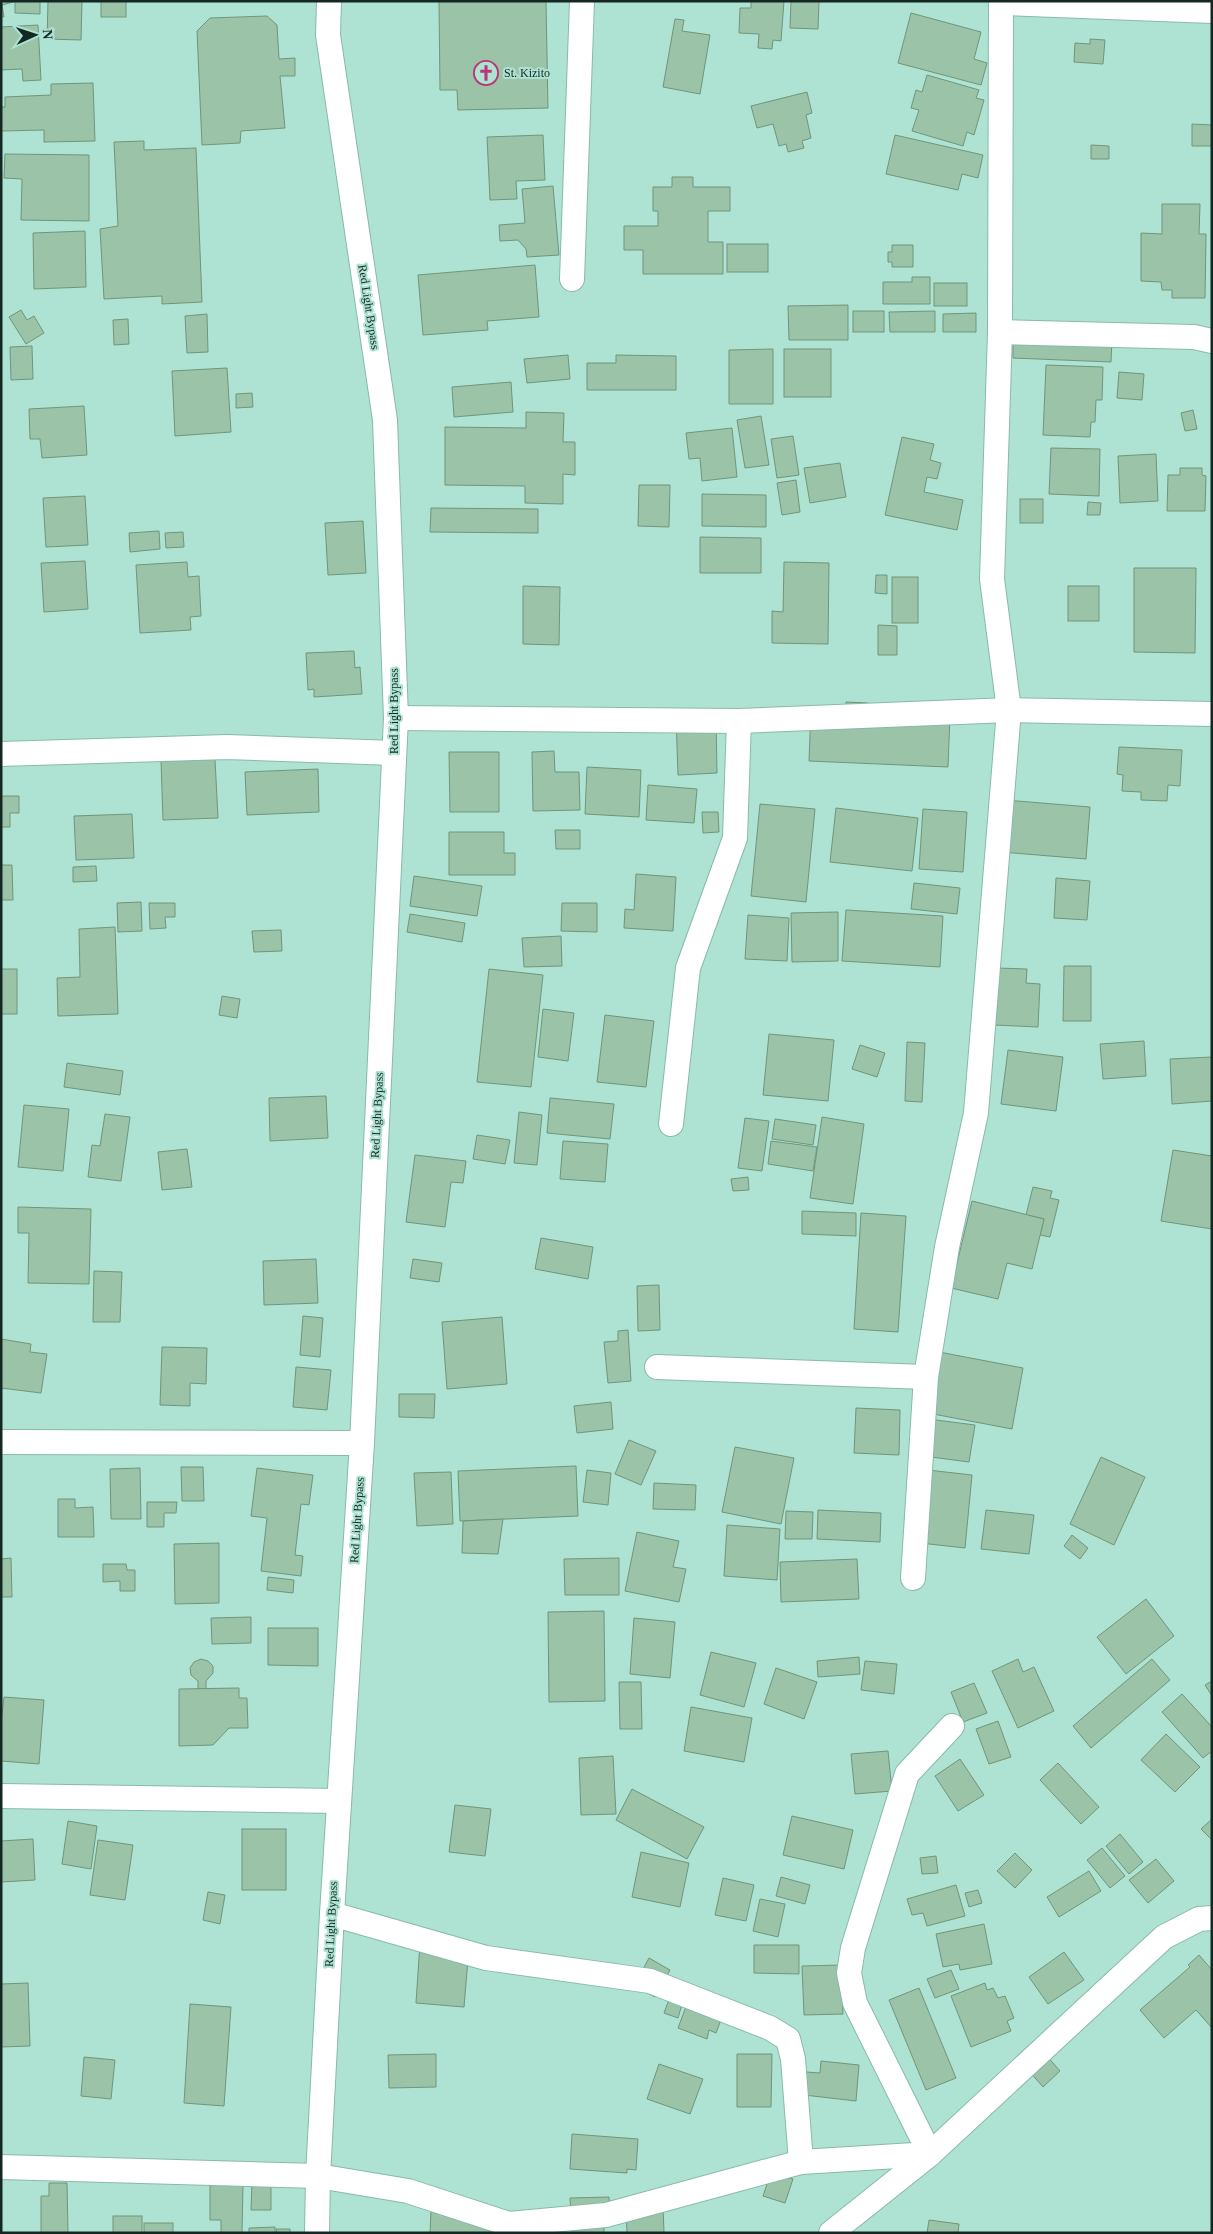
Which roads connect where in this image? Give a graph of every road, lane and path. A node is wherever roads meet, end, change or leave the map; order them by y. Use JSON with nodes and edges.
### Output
{"nodes":[{"id":1,"x":329,"y":1,"type":"edge"},
{"id":2,"x":582,"y":1,"type":"edge"},
{"id":3,"x":1001,"y":1,"type":"edge"},
{"id":4,"x":1005,"y":1,"type":"edge"},
{"id":5,"x":1212,"y":8,"type":"edge"},
{"id":6,"x":572,"y":278,"type":"dead end"},
{"id":7,"x":1000,"y":332,"type":"junction"},
{"id":8,"x":1212,"y":341,"type":"edge"},
{"id":9,"x":1009,"y":710,"type":"junction"},
{"id":10,"x":1212,"y":714,"type":"edge"},
{"id":11,"x":396,"y":718,"type":"junction"},
{"id":12,"x":739,"y":721,"type":"junction"},
{"id":13,"x":394,"y":753,"type":"junction"},
{"id":14,"x":1,"y":754,"type":"edge"},
{"id":15,"x":671,"y":1124,"type":"dead end"},
{"id":16,"x":657,"y":1367,"type":"dead end"},
{"id":17,"x":926,"y":1377,"type":"junction"},
{"id":18,"x":1,"y":1442,"type":"edge"},
{"id":19,"x":362,"y":1443,"type":"junction"},
{"id":20,"x":913,"y":1578,"type":"dead end"},
{"id":21,"x":952,"y":1726,"type":"dead end"},
{"id":22,"x":1,"y":1796,"type":"edge"},
{"id":23,"x":339,"y":1801,"type":"junction"},
{"id":24,"x":332,"y":1914,"type":"junction"},
{"id":25,"x":1212,"y":1918,"type":"edge"},
{"id":26,"x":930,"y":2154,"type":"junction"},
{"id":27,"x":801,"y":2162,"type":"junction"},
{"id":28,"x":1,"y":2167,"type":"edge"},
{"id":29,"x":318,"y":2176,"type":"junction"},
{"id":30,"x":317,"y":2233,"type":"edge"},
{"id":31,"x":831,"y":2233,"type":"edge"}],
"edges":[{"from":1,"to":11,"type":"street","name":"Red Light Bypass"},
{"from":2,"to":6,"type":"street"},
{"from":3,"to":7,"type":"street"},
{"from":4,"to":5,"type":"street"},
{"from":7,"to":8,"type":"street"},
{"from":7,"to":9,"type":"street"},
{"from":9,"to":10,"type":"street"},
{"from":9,"to":12,"type":"street"},
{"from":9,"to":17,"type":"street"},
{"from":11,"to":12,"type":"street"},
{"from":11,"to":13,"type":"street","name":"Red Light Bypass"},
{"from":12,"to":15,"type":"street"},
{"from":13,"to":14,"type":"street"},
{"from":13,"to":19,"type":"street","name":"Red Light Bypass"},
{"from":16,"to":17,"type":"street"},
{"from":17,"to":20,"type":"street"},
{"from":18,"to":19,"type":"street"},
{"from":19,"to":23,"type":"street","name":"Red Light Bypass"},
{"from":21,"to":26,"type":"street"},
{"from":22,"to":23,"type":"street"},
{"from":23,"to":24,"type":"street","name":"Red Light Bypass"},
{"from":24,"to":27,"type":"street"},
{"from":24,"to":29,"type":"street","name":"Red Light Bypass"},
{"from":25,"to":26,"type":"street"},
{"from":26,"to":27,"type":"street"},
{"from":26,"to":31,"type":"street"},
{"from":27,"to":29,"type":"street"},
{"from":28,"to":29,"type":"street"},
{"from":29,"to":30,"type":"street","name":"Red Light Bypass"}]}
